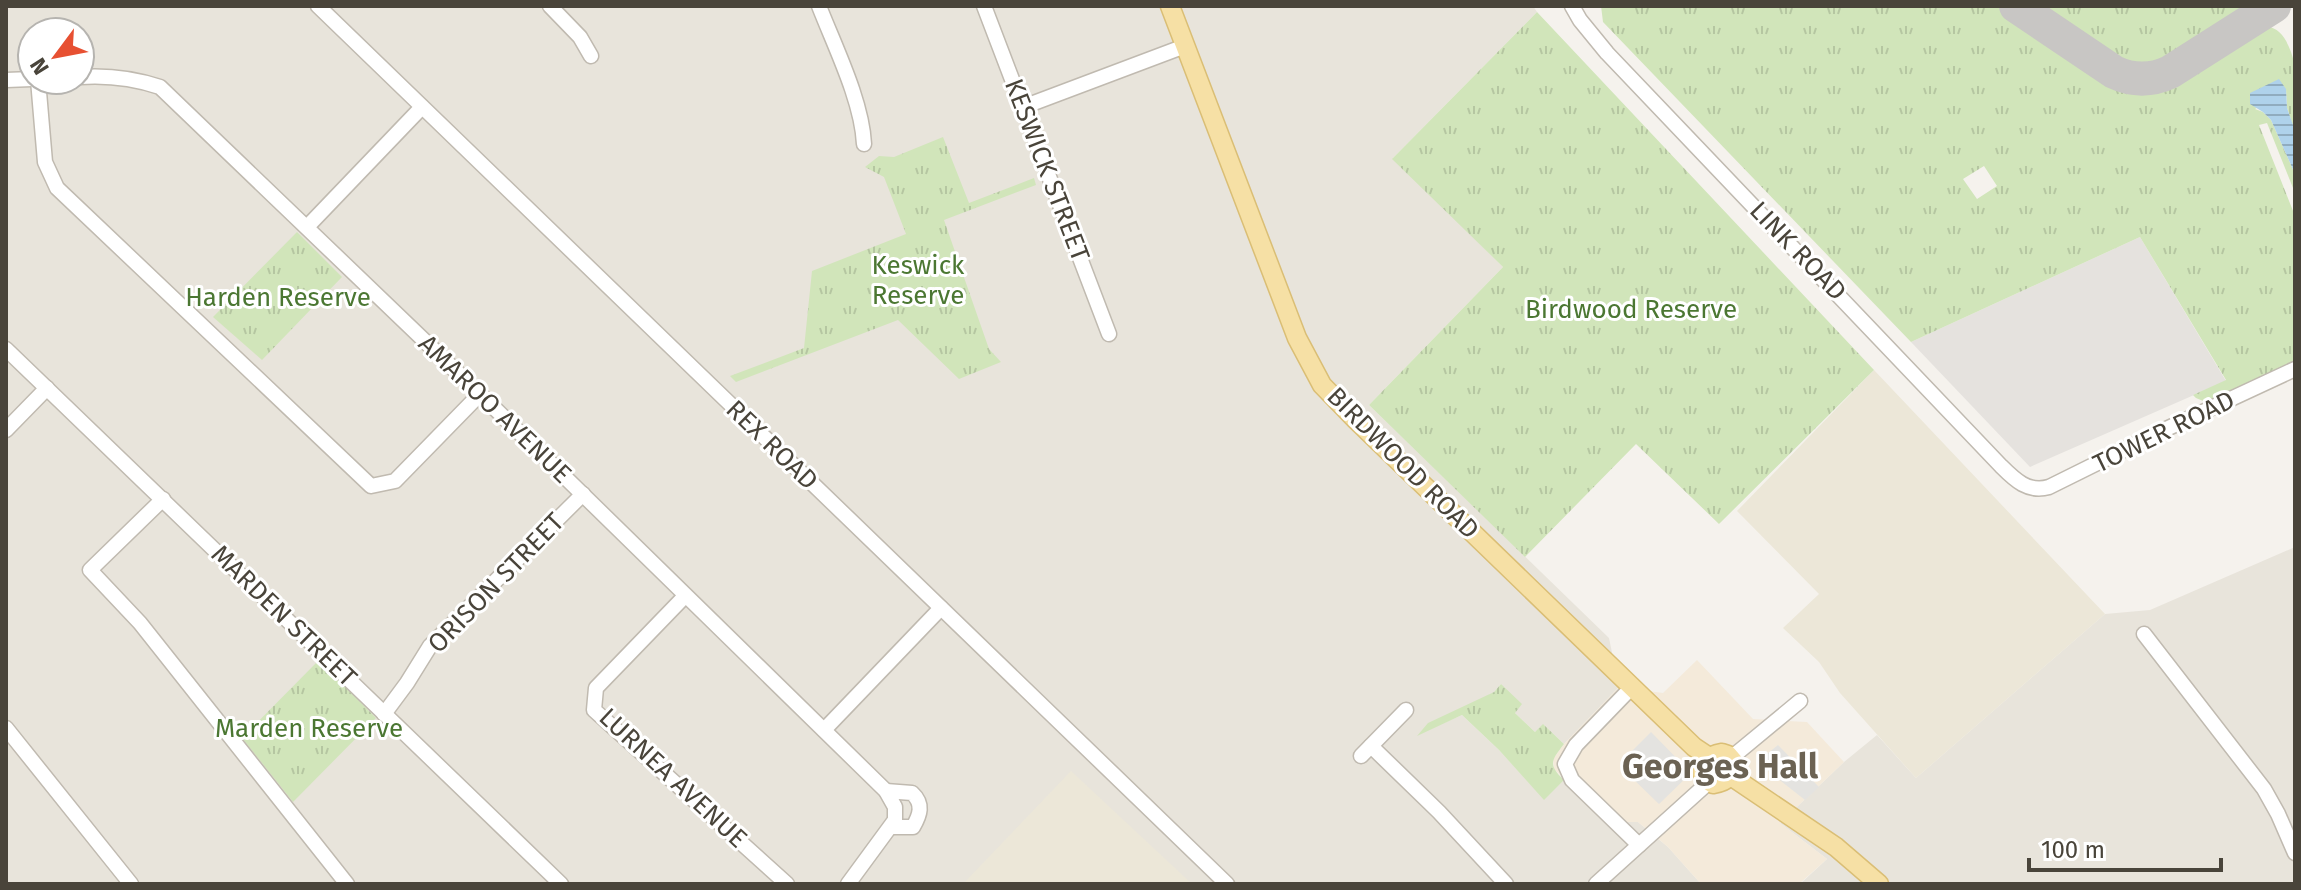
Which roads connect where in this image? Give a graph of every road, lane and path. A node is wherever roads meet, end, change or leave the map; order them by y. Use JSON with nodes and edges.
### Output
{"nodes":[{"id":1,"x":318,"y":6,"type":"edge"},
{"id":2,"x":550,"y":6,"type":"edge"},
{"id":3,"x":819,"y":6,"type":"edge"},
{"id":4,"x":984,"y":6,"type":"edge"},
{"id":5,"x":1170,"y":6,"type":"edge"},
{"id":6,"x":1572,"y":6,"type":"edge"},
{"id":7,"x":1185,"y":46,"type":"junction"},
{"id":8,"x":591,"y":56,"type":"dead end"},
{"id":9,"x":96,"y":76,"type":"edge"},
{"id":10,"x":37,"y":96,"type":"edge"},
{"id":11,"x":422,"y":107,"type":"junction"},
{"id":12,"x":1023,"y":107,"type":"junction"},
{"id":13,"x":864,"y":144,"type":"dead end"},
{"id":14,"x":307,"y":227,"type":"junction"},
{"id":15,"x":1109,"y":334,"type":"dead end"},
{"id":16,"x":6,"y":349,"type":"edge"},
{"id":17,"x":2295,"y":369,"type":"edge"},
{"id":18,"x":47,"y":388,"type":"junction"},
{"id":19,"x":480,"y":394,"type":"junction"},
{"id":20,"x":6,"y":430,"type":"edge"},
{"id":21,"x":2031,"y":488,"type":"joint"},
{"id":22,"x":583,"y":494,"type":"junction"},
{"id":23,"x":163,"y":499,"type":"junction"},
{"id":24,"x":685,"y":596,"type":"junction"},
{"id":25,"x":941,"y":608,"type":"junction"},
{"id":26,"x":2144,"y":634,"type":"dead end"},
{"id":27,"x":1632,"y":687,"type":"junction"},
{"id":28,"x":1800,"y":701,"type":"dead end"},
{"id":29,"x":1406,"y":710,"type":"dead end"},
{"id":30,"x":384,"y":714,"type":"junction"},
{"id":31,"x":6,"y":728,"type":"edge"},
{"id":32,"x":824,"y":730,"type":"junction"},
{"id":33,"x":1709,"y":757,"type":"junction"},
{"id":34,"x":1731,"y":767,"type":"junction"},
{"id":35,"x":1709,"y":782,"type":"junction"},
{"id":36,"x":886,"y":791,"type":"junction"},
{"id":37,"x":891,"y":827,"type":"junction"},
{"id":38,"x":1639,"y":845,"type":"junction"},
{"id":39,"x":2295,"y":853,"type":"edge"},
{"id":40,"x":131,"y":884,"type":"edge"},
{"id":41,"x":347,"y":884,"type":"edge"},
{"id":42,"x":561,"y":884,"type":"edge"},
{"id":43,"x":787,"y":884,"type":"edge"},
{"id":44,"x":848,"y":884,"type":"edge"},
{"id":45,"x":1227,"y":884,"type":"edge"},
{"id":46,"x":1506,"y":884,"type":"edge"},
{"id":47,"x":1596,"y":884,"type":"edge"},
{"id":48,"x":1879,"y":884,"type":"edge"}],
"edges":[{"from":1,"to":11,"type":"street","name":"REX ROAD"},
{"from":2,"to":8,"type":"street"},
{"from":3,"to":13,"type":"street"},
{"from":4,"to":12,"type":"street","name":"KESWICK STREET"},
{"from":5,"to":7,"type":"main road","name":"BIRDWOOD ROAD"},
{"from":6,"to":21,"type":"street","name":"LINK ROAD"},
{"from":7,"to":12,"type":"street"},
{"from":7,"to":27,"type":"main road","name":"BIRDWOOD ROAD"},
{"from":9,"to":14,"type":"street","name":"AMAROO AVENUE"},
{"from":10,"to":19,"type":"street"},
{"from":11,"to":14,"type":"street"},
{"from":11,"to":25,"type":"street","name":"REX ROAD"},
{"from":12,"to":15,"type":"street","name":"KESWICK STREET"},
{"from":14,"to":19,"type":"street","name":"AMAROO AVENUE"},
{"from":16,"to":18,"type":"street","name":"MARDEN STREET"},
{"from":17,"to":21,"type":"street","name":"TOWER ROAD"},
{"from":18,"to":20,"type":"street"},
{"from":18,"to":23,"type":"street","name":"MARDEN STREET"},
{"from":19,"to":22,"type":"street","name":"AMAROO AVENUE"},
{"from":22,"to":24,"type":"street","name":"AMAROO AVENUE"},
{"from":22,"to":30,"type":"street","name":"ORISON STREET"},
{"from":23,"to":30,"type":"street","name":"MARDEN STREET"},
{"from":23,"to":41,"type":"street"},
{"from":24,"to":32,"type":"street","name":"AMAROO AVENUE"},
{"from":24,"to":43,"type":"street","name":"LURNEA AVENUE"},
{"from":25,"to":32,"type":"street"},
{"from":25,"to":45,"type":"street","name":"REX ROAD"},
{"from":26,"to":39,"type":"street"},
{"from":27,"to":33,"type":"main road","name":"BIRDWOOD ROAD"},
{"from":27,"to":38,"type":"street"},
{"from":28,"to":34,"type":"street"},
{"from":29,"to":46,"type":"street"},
{"from":30,"to":42,"type":"street","name":"MARDEN STREET"},
{"from":31,"to":40,"type":"street"},
{"from":32,"to":36,"type":"street","name":"AMAROO AVENUE"},
{"from":33,"to":34,"type":"main road"},
{"from":33,"to":35,"type":"main road"},
{"from":34,"to":35,"type":"main road"},
{"from":34,"to":48,"type":"main road"},
{"from":35,"to":38,"type":"street"},
{"from":36,"to":37,"type":"street"},
{"from":36,"to":37,"type":"street","name":"AMAROO AVENUE"},
{"from":37,"to":44,"type":"street","name":"AMAROO AVENUE"},
{"from":38,"to":47,"type":"street"}]}
